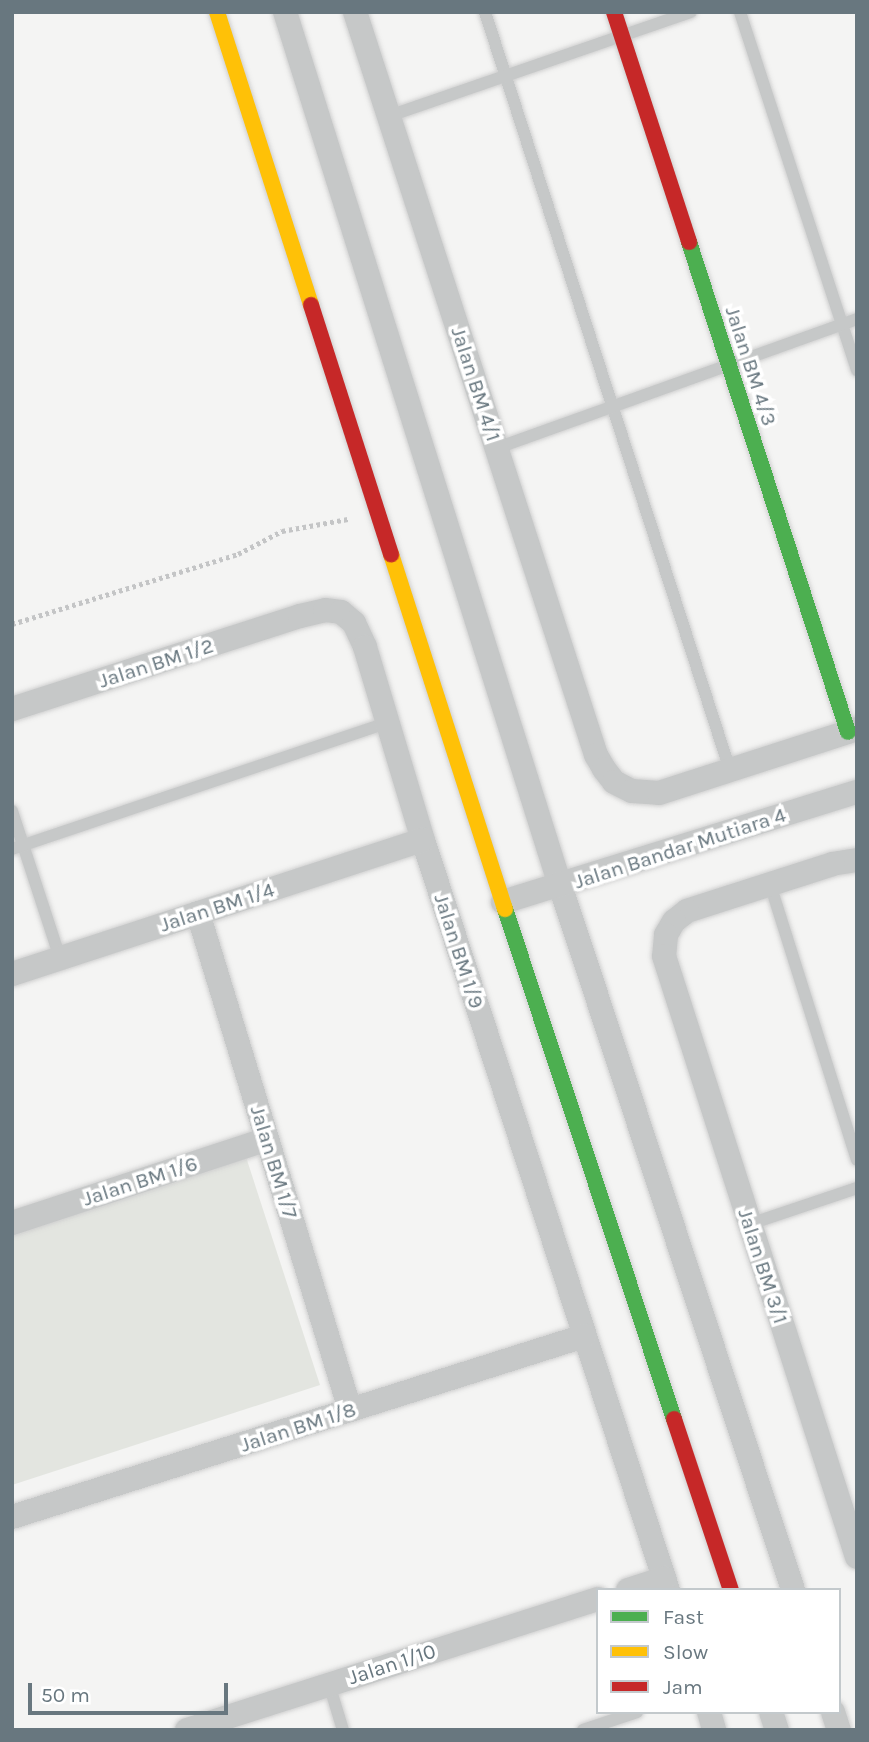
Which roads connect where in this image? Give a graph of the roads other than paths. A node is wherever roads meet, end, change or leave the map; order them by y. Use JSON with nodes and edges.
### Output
{"nodes":[{"id":1,"x":217,"y":12,"type":"edge"},
{"id":2,"x":285,"y":12,"type":"edge"},
{"id":3,"x":355,"y":12,"type":"edge"},
{"id":4,"x":485,"y":12,"type":"edge"},
{"id":5,"x":614,"y":12,"type":"edge"},
{"id":6,"x":691,"y":12,"type":"edge"},
{"id":7,"x":740,"y":12,"type":"edge"},
{"id":8,"x":622,"y":36,"type":"junction"},
{"id":9,"x":506,"y":76,"type":"junction"},
{"id":10,"x":388,"y":116,"type":"junction"},
{"id":11,"x":857,"y":319,"type":"edge"},
{"id":12,"x":842,"y":324,"type":"junction"},
{"id":13,"x":728,"y":365,"type":"junction"},
{"id":14,"x":857,"y":370,"type":"edge"},
{"id":15,"x":613,"y":407,"type":"junction"},
{"id":16,"x":496,"y":448,"type":"junction"},
{"id":17,"x":300,"y":616,"type":"joint"},
{"id":18,"x":12,"y":709,"type":"edge"},
{"id":19,"x":389,"y":722,"type":"junction"},
{"id":20,"x":852,"y":731,"type":"edge"},
{"id":21,"x":730,"y":770,"type":"junction"},
{"id":22,"x":857,"y":792,"type":"edge"},
{"id":23,"x":12,"y":811,"type":"edge"},
{"id":24,"x":423,"y":840,"type":"junction"},
{"id":25,"x":18,"y":847,"type":"edge"},
{"id":26,"x":857,"y":860,"type":"edge"},
{"id":27,"x":770,"y":884,"type":"junction"},
{"id":28,"x":560,"y":885,"type":"junction"},
{"id":29,"x":503,"y":902,"type":"junction"},
{"id":30,"x":198,"y":913,"type":"junction"},
{"id":31,"x":60,"y":958,"type":"junction"},
{"id":32,"x":12,"y":974,"type":"edge"},
{"id":33,"x":267,"y":1139,"type":"junction"},
{"id":34,"x":857,"y":1160,"type":"edge"},
{"id":35,"x":857,"y":1188,"type":"edge"},
{"id":36,"x":12,"y":1223,"type":"edge"},
{"id":37,"x":750,"y":1224,"type":"junction"},
{"id":38,"x":584,"y":1336,"type":"junction"},
{"id":39,"x":350,"y":1410,"type":"junction"},
{"id":40,"x":846,"y":1484,"type":"edge"},
{"id":41,"x":12,"y":1517,"type":"edge"},
{"id":42,"x":857,"y":1557,"type":"edge"},
{"id":43,"x":666,"y":1584,"type":"edge"},
{"id":44,"x":641,"y":1588,"type":"edge"},
{"id":45,"x":730,"y":1588,"type":"edge"},
{"id":46,"x":792,"y":1588,"type":"edge"},
{"id":47,"x":596,"y":1600,"type":"edge"},
{"id":48,"x":329,"y":1684,"type":"junction"},
{"id":49,"x":631,"y":1714,"type":"edge"},
{"id":50,"x":187,"y":1730,"type":"edge"},
{"id":51,"x":344,"y":1730,"type":"edge"},
{"id":52,"x":583,"y":1730,"type":"edge"}],
"edges":[{"from":1,"to":29,"type":"street"},
{"from":2,"to":28,"type":"street"},
{"from":3,"to":10,"type":"street","name":"Jalan BM 4/1"},
{"from":4,"to":9,"type":"lane"},
{"from":5,"to":8,"type":"street","name":"Jalan BM 4/3"},
{"from":6,"to":8,"type":"lane"},
{"from":7,"to":12,"type":"lane"},
{"from":8,"to":9,"type":"lane"},
{"from":8,"to":13,"type":"street","name":"Jalan BM 4/3"},
{"from":9,"to":10,"type":"lane"},
{"from":9,"to":15,"type":"lane"},
{"from":10,"to":16,"type":"street","name":"Jalan BM 4/1"},
{"from":11,"to":12,"type":"lane"},
{"from":12,"to":13,"type":"lane"},
{"from":12,"to":14,"type":"lane"},
{"from":13,"to":15,"type":"lane"},
{"from":13,"to":20,"type":"street","name":"Jalan BM 4/3"},
{"from":15,"to":16,"type":"lane"},
{"from":15,"to":21,"type":"lane"},
{"from":16,"to":21,"type":"street","name":"Jalan BM 4/1"},
{"from":17,"to":18,"type":"street","name":"Jalan BM 1/2"},
{"from":17,"to":19,"type":"street","name":"Jalan BM 1/9"},
{"from":19,"to":24,"type":"street","name":"Jalan BM 1/9"},
{"from":19,"to":25,"type":"lane"},
{"from":20,"to":21,"type":"street","name":"Jalan BM 4/1"},
{"from":22,"to":28,"type":"street","name":"Jalan Bandar Mutiara 4"},
{"from":23,"to":25,"type":"lane"},
{"from":24,"to":30,"type":"street","name":"Jalan BM 1/4"},
{"from":24,"to":38,"type":"street","name":"Jalan BM 1/9"},
{"from":25,"to":31,"type":"lane"},
{"from":26,"to":27,"type":"street"},
{"from":27,"to":34,"type":"lane"},
{"from":27,"to":37,"type":"street","name":"Jalan BM 3/1"},
{"from":28,"to":29,"type":"street","name":"Jalan Bandar Mutiara 4"},
{"from":28,"to":46,"type":"street"},
{"from":29,"to":45,"type":"street"},
{"from":30,"to":31,"type":"street","name":"Jalan BM 1/4"},
{"from":30,"to":33,"type":"street","name":"Jalan BM 1/7"},
{"from":31,"to":32,"type":"street","name":"Jalan BM 1/4"},
{"from":33,"to":36,"type":"street","name":"Jalan BM 1/6"},
{"from":33,"to":39,"type":"street","name":"Jalan BM 1/7"},
{"from":35,"to":37,"type":"lane"},
{"from":37,"to":40,"type":"street","name":"Jalan BM 3/1"},
{"from":38,"to":39,"type":"street","name":"Jalan BM 1/8"},
{"from":38,"to":43,"type":"street","name":"Jalan BM 1/9"},
{"from":39,"to":41,"type":"street","name":"Jalan BM 1/8"},
{"from":40,"to":42,"type":"street","name":"Jalan BM 3/1"},
{"from":43,"to":44,"type":"street"},
{"from":47,"to":48,"type":"street","name":"Jalan 1/10"},
{"from":48,"to":50,"type":"street","name":"Jalan 1/10"},
{"from":48,"to":51,"type":"lane"},
{"from":49,"to":52,"type":"lane"}]}
